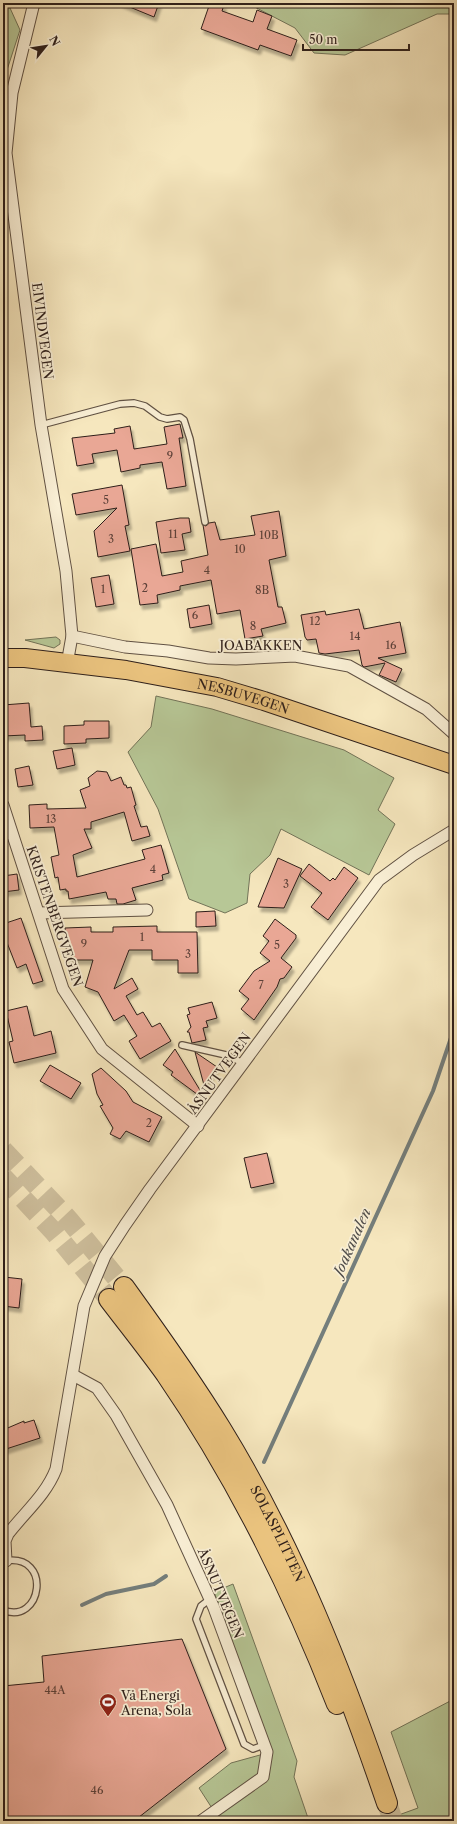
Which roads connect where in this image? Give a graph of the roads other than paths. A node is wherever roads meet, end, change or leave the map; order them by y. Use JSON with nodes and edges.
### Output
{"nodes":[{"id":1,"x":34,"y":3,"type":"edge"},
{"id":2,"x":41,"y":425,"type":"junction"},
{"id":3,"x":205,"y":522,"type":"dead end"},
{"id":4,"x":72,"y":636,"type":"junction"},
{"id":5,"x":3,"y":652,"type":"edge"},
{"id":6,"x":3,"y":658,"type":"edge"},
{"id":7,"x":25,"y":658,"type":"junction"},
{"id":8,"x":67,"y":664,"type":"junction"},
{"id":9,"x":454,"y":734,"type":"edge"},
{"id":10,"x":454,"y":765,"type":"edge"},
{"id":11,"x":3,"y":805,"type":"edge"},
{"id":12,"x":454,"y":830,"type":"edge"},
{"id":13,"x":8,"y":836,"type":"edge"},
{"id":14,"x":147,"y":910,"type":"dead end"},
{"id":15,"x":39,"y":913,"type":"junction"},
{"id":16,"x":182,"y":1045,"type":"dead end"},
{"id":17,"x":243,"y":1063,"type":"junction"},
{"id":18,"x":198,"y":1126,"type":"junction"},
{"id":19,"x":117,"y":1293,"type":"tunnel mouth"},
{"id":20,"x":73,"y":1375,"type":"junction"},
{"id":21,"x":4,"y":1561,"type":"edge"},
{"id":22,"x":210,"y":1599,"type":"junction"},
{"id":23,"x":3,"y":1610,"type":"edge"},
{"id":24,"x":264,"y":1746,"type":"junction"},
{"id":25,"x":382,"y":1805,"type":"tunnel mouth"},
{"id":26,"x":201,"y":1821,"type":"edge"}],
"edges":[{"from":1,"to":2,"type":"street","name":"EIVINDVEGEN"},
{"from":2,"to":3,"type":"lane"},
{"from":2,"to":4,"type":"street","name":"EIVINDVEGEN"},
{"from":4,"to":8,"type":"street","name":"EIVINDVEGEN"},
{"from":4,"to":9,"type":"street","name":"JOABAKKEN"},
{"from":5,"to":7,"type":"main road","name":"NESBUVEGEN"},
{"from":6,"to":7,"type":"main road","name":"NESBUVEGEN"},
{"from":7,"to":8,"type":"main road","name":"NESBUVEGEN"},
{"from":8,"to":10,"type":"main road","name":"NESBUVEGEN"},
{"from":11,"to":13,"type":"street","name":"KRISTENBERGVEGEN"},
{"from":12,"to":17,"type":"street","name":"ÅSNUTVEGEN"},
{"from":13,"to":15,"type":"street","name":"KRISTENBERGVEGEN"},
{"from":14,"to":15,"type":"street"},
{"from":15,"to":18,"type":"street","name":"KRISTENBERGVEGEN"},
{"from":16,"to":17,"type":"lane"},
{"from":17,"to":18,"type":"street","name":"ÅSNUTVEGEN"},
{"from":18,"to":20,"type":"street","name":"ÅSNUTVEGEN"},
{"from":19,"to":25,"type":"highway","name":"SOLASPLITTEN"},
{"from":20,"to":21,"type":"street","name":"ÅSNUTVEGEN"},
{"from":20,"to":22,"type":"street","name":"ÅSNUTVEGEN"},
{"from":21,"to":23,"type":"lane"},
{"from":22,"to":24,"type":"street","name":"ÅSNUTVEGEN"},
{"from":22,"to":24,"type":"lane"},
{"from":24,"to":26,"type":"street","name":"ÅSNUTVEGEN"}]}
